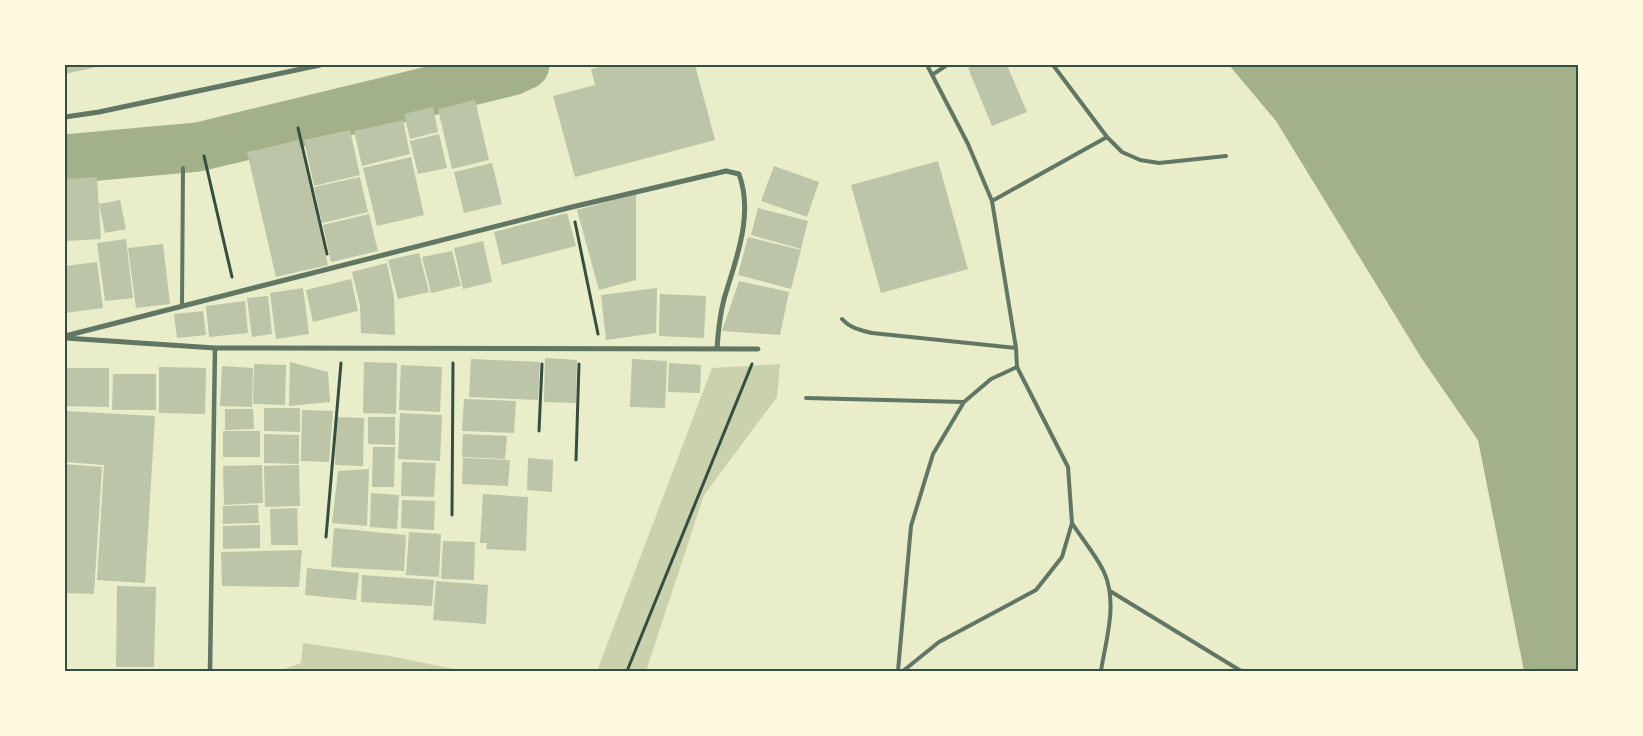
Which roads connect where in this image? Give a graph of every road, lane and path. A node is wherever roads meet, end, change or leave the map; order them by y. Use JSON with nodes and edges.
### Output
{"nodes":[{"id":1,"x":320,"y":65,"type":"edge"},
{"id":2,"x":927,"y":65,"type":"edge"},
{"id":3,"x":947,"y":65,"type":"edge"},
{"id":4,"x":1053,"y":65,"type":"edge"},
{"id":5,"x":932,"y":75,"type":"junction"},
{"id":6,"x":65,"y":117,"type":"edge"},
{"id":7,"x":298,"y":128,"type":"dead end"},
{"id":8,"x":1107,"y":137,"type":"junction"},
{"id":9,"x":204,"y":156,"type":"dead end"},
{"id":10,"x":1226,"y":156,"type":"dead end"},
{"id":11,"x":183,"y":168,"type":"dead end"},
{"id":12,"x":992,"y":201,"type":"junction"},
{"id":13,"x":572,"y":207,"type":"junction"},
{"id":14,"x":330,"y":268,"type":"junction"},
{"id":15,"x":236,"y":292,"type":"junction"},
{"id":16,"x":182,"y":306,"type":"junction"},
{"id":17,"x":842,"y":319,"type":"dead end"},
{"id":18,"x":65,"y":337,"type":"edge"},
{"id":19,"x":214,"y":348,"type":"junction"},
{"id":20,"x":342,"y":348,"type":"junction"},
{"id":21,"x":453,"y":348,"type":"junction"},
{"id":22,"x":542,"y":348,"type":"junction"},
{"id":23,"x":1016,"y":348,"type":"junction"},
{"id":24,"x":580,"y":349,"type":"junction"},
{"id":25,"x":601,"y":349,"type":"junction"},
{"id":26,"x":717,"y":349,"type":"junction"},
{"id":27,"x":758,"y":349,"type":"joint"},
{"id":28,"x":1017,"y":367,"type":"junction"},
{"id":29,"x":806,"y":398,"type":"dead end"},
{"id":30,"x":964,"y":402,"type":"junction"},
{"id":31,"x":540,"y":431,"type":"dead end"},
{"id":32,"x":576,"y":460,"type":"dead end"},
{"id":33,"x":452,"y":515,"type":"dead end"},
{"id":34,"x":1072,"y":523,"type":"junction"},
{"id":35,"x":326,"y":537,"type":"dead end"},
{"id":36,"x":1110,"y":591,"type":"junction"},
{"id":37,"x":210,"y":671,"type":"edge"},
{"id":38,"x":627,"y":671,"type":"edge"},
{"id":39,"x":898,"y":671,"type":"edge"},
{"id":40,"x":903,"y":671,"type":"edge"},
{"id":41,"x":1100,"y":671,"type":"edge"},
{"id":42,"x":1241,"y":671,"type":"edge"}],
"edges":[{"from":1,"to":6,"type":"street"},
{"from":2,"to":5,"type":"lane"},
{"from":3,"to":5,"type":"lane"},
{"from":4,"to":8,"type":"lane"},
{"from":5,"to":12,"type":"lane"},
{"from":7,"to":14,"type":"path"},
{"from":8,"to":10,"type":"lane"},
{"from":8,"to":12,"type":"lane"},
{"from":9,"to":15,"type":"path"},
{"from":11,"to":16,"type":"lane"},
{"from":12,"to":23,"type":"lane"},
{"from":13,"to":14,"type":"street"},
{"from":13,"to":25,"type":"path"},
{"from":13,"to":26,"type":"street"},
{"from":14,"to":15,"type":"street"},
{"from":15,"to":16,"type":"street"},
{"from":16,"to":18,"type":"street"},
{"from":17,"to":23,"type":"lane"},
{"from":18,"to":19,"type":"street"},
{"from":19,"to":20,"type":"street"},
{"from":19,"to":37,"type":"street"},
{"from":20,"to":21,"type":"street"},
{"from":20,"to":35,"type":"path"},
{"from":21,"to":22,"type":"street"},
{"from":21,"to":33,"type":"path"},
{"from":22,"to":24,"type":"street"},
{"from":22,"to":31,"type":"path"},
{"from":23,"to":28,"type":"lane"},
{"from":24,"to":25,"type":"street"},
{"from":24,"to":32,"type":"path"},
{"from":25,"to":26,"type":"street"},
{"from":26,"to":27,"type":"street"},
{"from":27,"to":38,"type":"path"},
{"from":28,"to":30,"type":"lane"},
{"from":28,"to":34,"type":"lane"},
{"from":29,"to":30,"type":"lane"},
{"from":30,"to":39,"type":"lane"},
{"from":34,"to":36,"type":"lane"},
{"from":34,"to":40,"type":"lane"},
{"from":36,"to":41,"type":"lane"},
{"from":36,"to":42,"type":"lane"}]}
